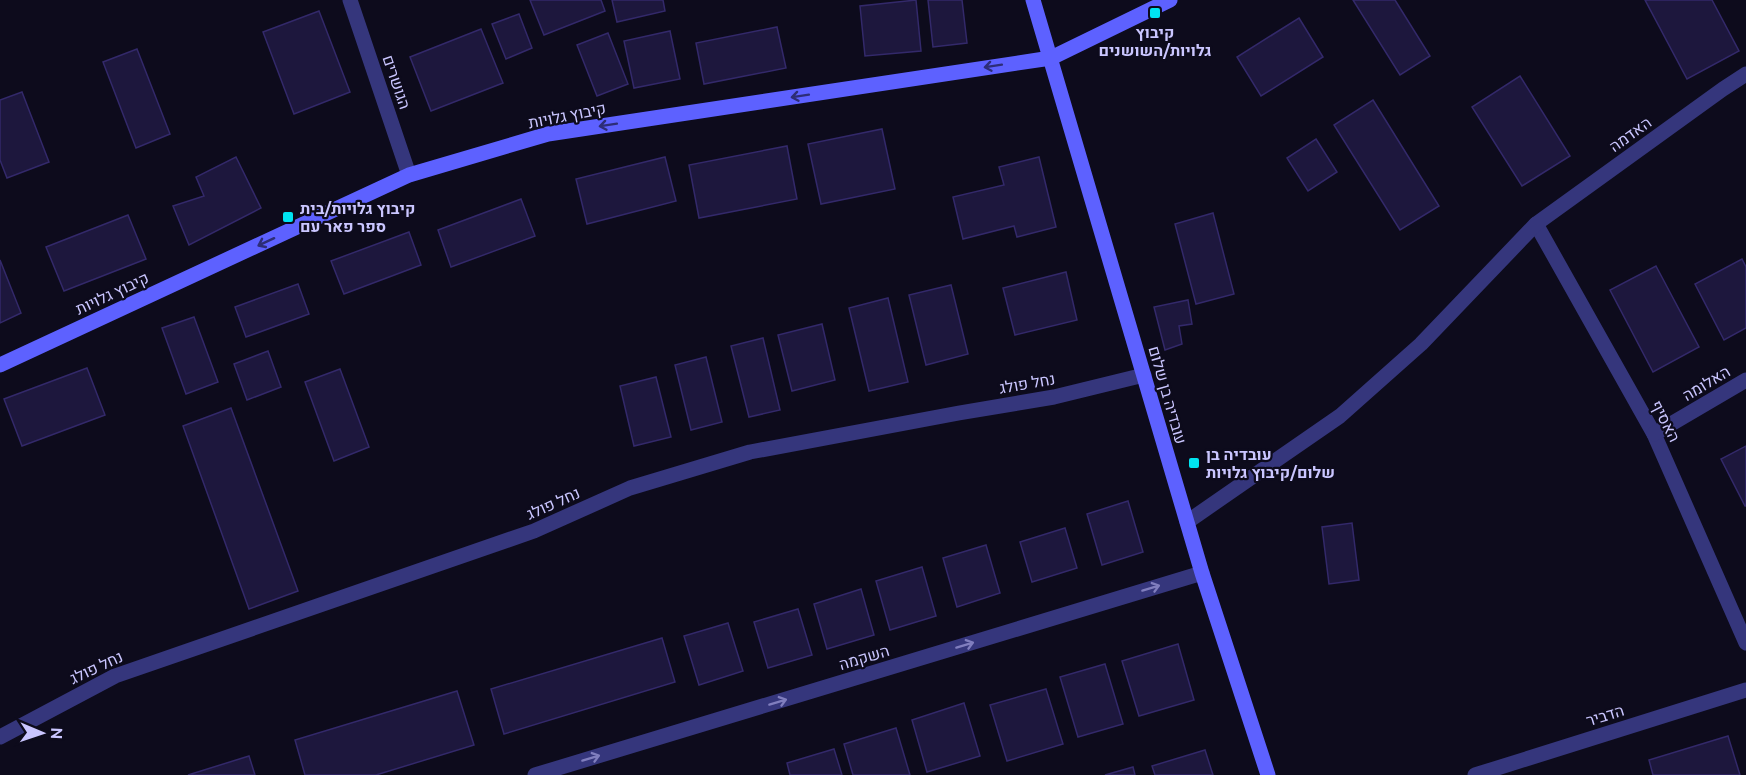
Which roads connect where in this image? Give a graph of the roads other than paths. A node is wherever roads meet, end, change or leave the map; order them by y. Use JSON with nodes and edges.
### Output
{"nodes":[{"id":1,"x":350,"y":0,"type":"edge"},
{"id":2,"x":1033,"y":0,"type":"edge"},
{"id":3,"x":1170,"y":0,"type":"edge"},
{"id":4,"x":1051,"y":58,"type":"junction"},
{"id":5,"x":1746,"y":74,"type":"edge"},
{"id":6,"x":409,"y":176,"type":"junction"},
{"id":7,"x":1536,"y":224,"type":"junction"},
{"id":8,"x":0,"y":365,"type":"edge"},
{"id":9,"x":1144,"y":375,"type":"junction"},
{"id":10,"x":1746,"y":380,"type":"edge"},
{"id":11,"x":1654,"y":434,"type":"junction"},
{"id":12,"x":1187,"y":522,"type":"junction"},
{"id":13,"x":1202,"y":573,"type":"junction"},
{"id":14,"x":1746,"y":644,"type":"edge"},
{"id":15,"x":1746,"y":690,"type":"edge"},
{"id":16,"x":0,"y":737,"type":"edge"},
{"id":17,"x":535,"y":775,"type":"edge"},
{"id":18,"x":1268,"y":775,"type":"edge"},
{"id":19,"x":1475,"y":775,"type":"edge"}],
"edges":[{"from":1,"to":6,"type":"street","name":"הגושרים"},
{"from":2,"to":4,"type":"street","name":"עובדיה בן שלום"},
{"from":3,"to":4,"type":"street","name":"קיבוץ גלויות"},
{"from":4,"to":6,"type":"street","name":"קיבוץ גלויות","one_way":true},
{"from":4,"to":9,"type":"street","name":"עובדיה בן שלום"},
{"from":5,"to":7,"type":"street","name":"האדמה"},
{"from":6,"to":8,"type":"street","name":"קיבוץ גלויות","one_way":true},
{"from":7,"to":11,"type":"street","name":"האסיף"},
{"from":7,"to":12,"type":"street","name":"האדמה"},
{"from":9,"to":12,"type":"street","name":"עובדיה בן שלום"},
{"from":9,"to":16,"type":"street","name":"נחל פולג"},
{"from":10,"to":11,"type":"street","name":"האלומה"},
{"from":11,"to":14,"type":"street","name":"האסיף"},
{"from":12,"to":13,"type":"street","name":"עובדיה בן שלום"},
{"from":17,"to":13,"type":"street","name":"השקמה","one_way":true},
{"from":13,"to":18,"type":"street","name":"עובדיה בן שלום"},
{"from":15,"to":19,"type":"street","name":"הדביר"}]}
